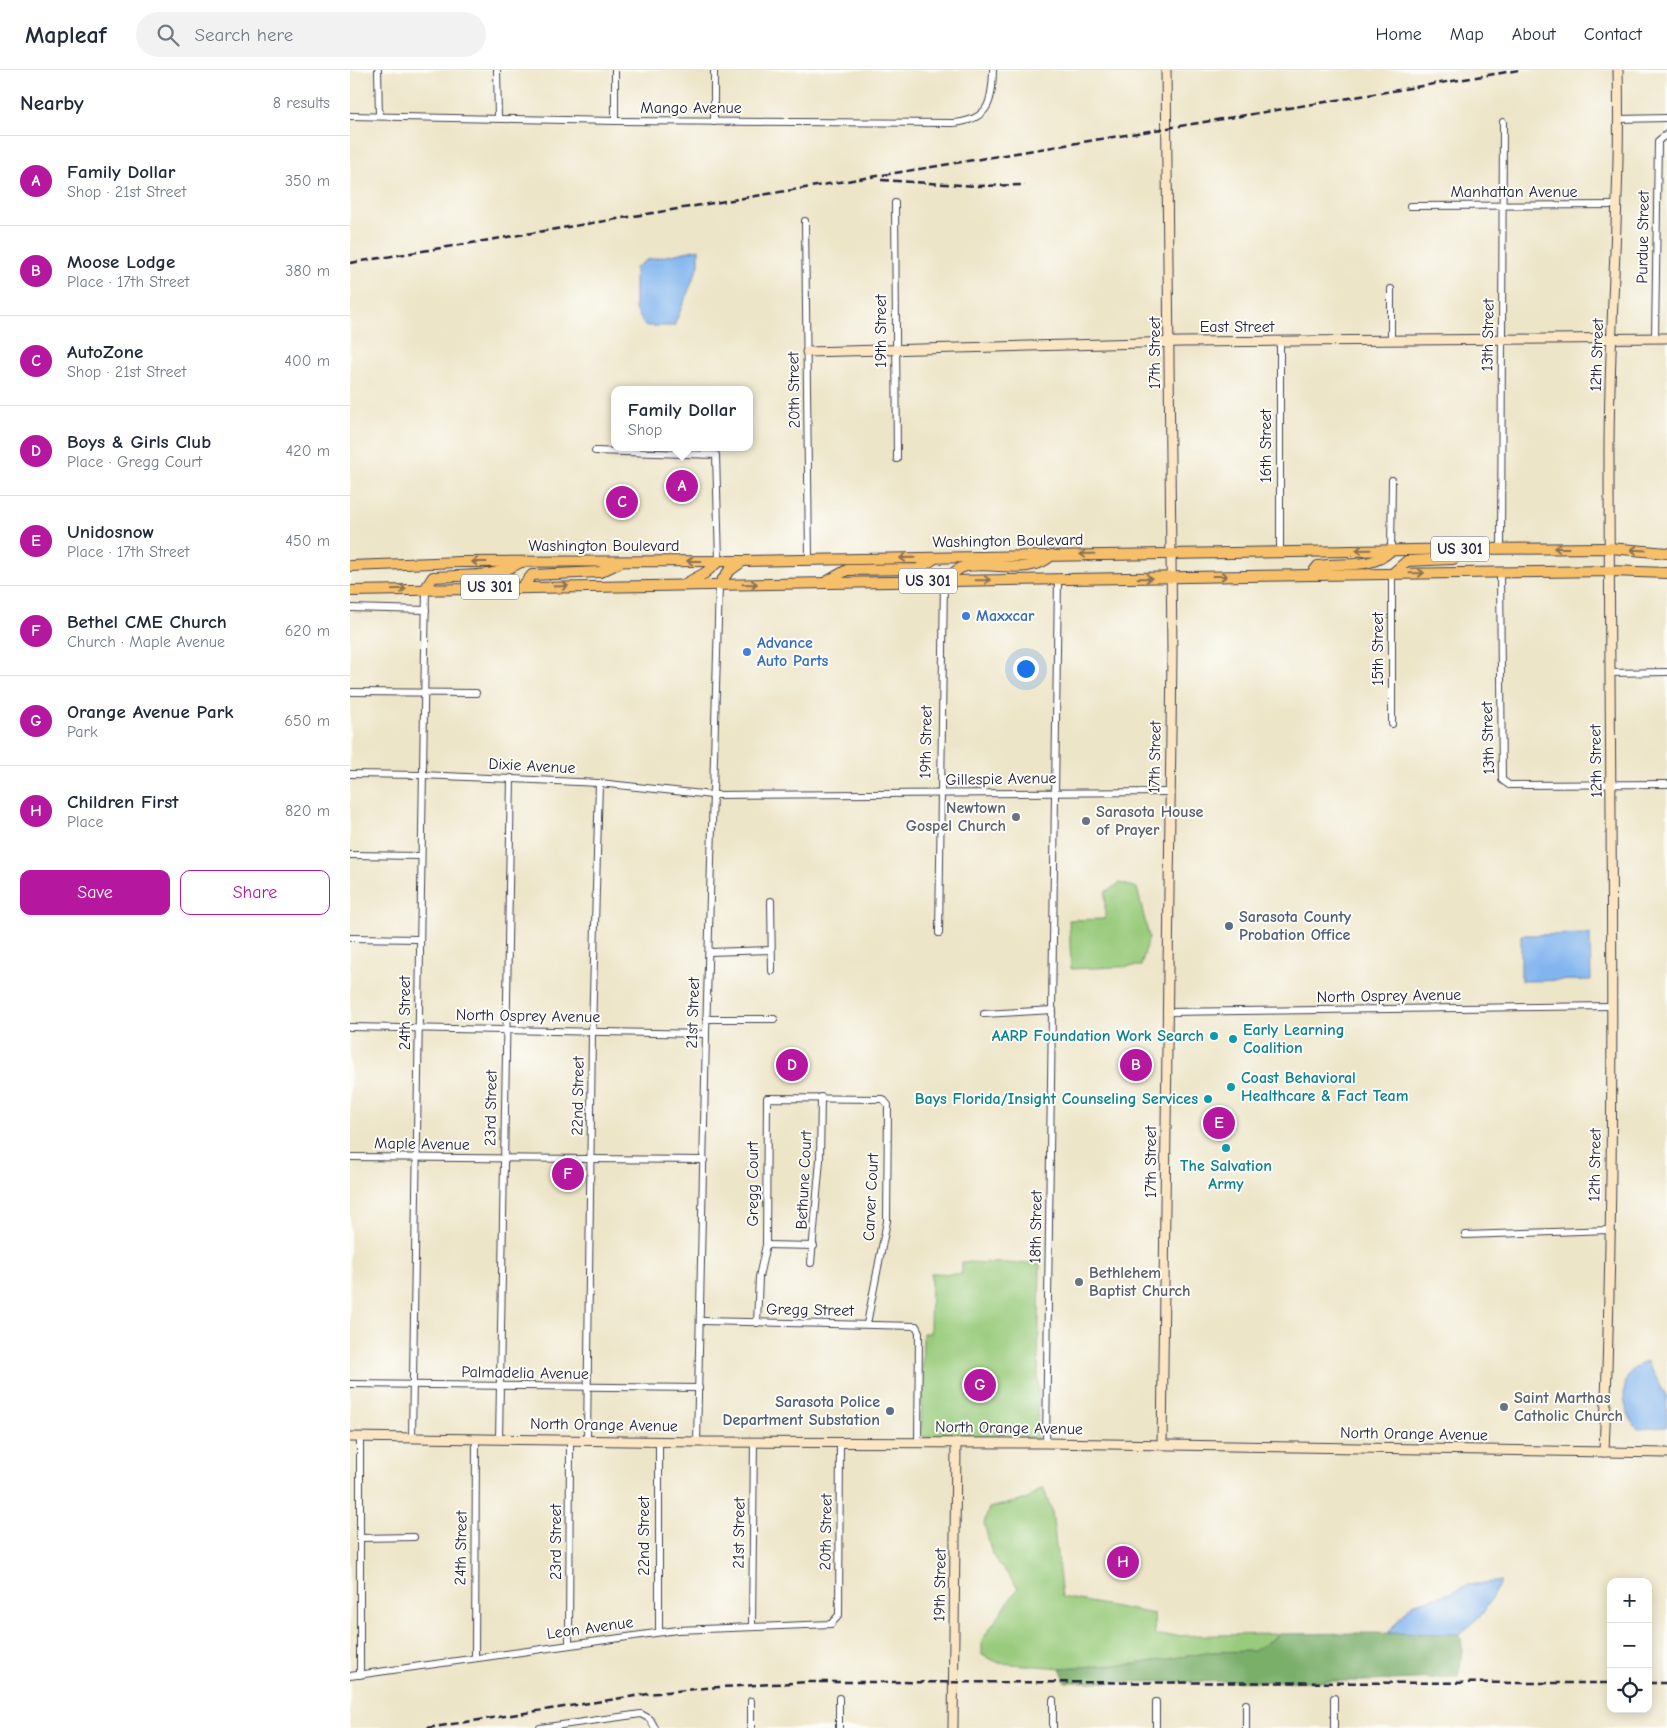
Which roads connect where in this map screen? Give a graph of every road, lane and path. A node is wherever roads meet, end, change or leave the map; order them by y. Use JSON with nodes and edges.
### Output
{"nodes":[{"id":1,"x":378,"y":70,"type":"edge"},
{"id":2,"x":497,"y":70,"type":"edge"},
{"id":3,"x":615,"y":70,"type":"edge"},
{"id":4,"x":714,"y":70,"type":"edge"},
{"id":5,"x":992,"y":70,"type":"edge"},
{"id":6,"x":1166,"y":70,"type":"edge"},
{"id":7,"x":1618,"y":70,"type":"edge"},
{"id":8,"x":350,"y":116,"type":"edge"},
{"id":9,"x":379,"y":116,"type":"junction"},
{"id":10,"x":498,"y":117,"type":"junction"},
{"id":11,"x":1667,"y":118,"type":"edge"},
{"id":12,"x":1619,"y":119,"type":"junction"},
{"id":13,"x":615,"y":121,"type":"junction"},
{"id":14,"x":714,"y":122,"type":"junction"},
{"id":15,"x":1503,"y":122,"type":"dead end"},
{"id":16,"x":1664,"y":136,"type":"edge"},
{"id":17,"x":895,"y":203,"type":"dead end"},
{"id":18,"x":1618,"y":205,"type":"junction"},
{"id":19,"x":1410,"y":206,"type":"dead end"},
{"id":20,"x":1502,"y":206,"type":"junction"},
{"id":21,"x":805,"y":221,"type":"dead end"},
{"id":22,"x":1391,"y":289,"type":"dead end"},
{"id":23,"x":1613,"y":338,"type":"junction"},
{"id":24,"x":1655,"y":338,"type":"junction"},
{"id":25,"x":1667,"y":338,"type":"edge"},
{"id":26,"x":1503,"y":339,"type":"junction"},
{"id":27,"x":1391,"y":340,"type":"junction"},
{"id":28,"x":1280,"y":342,"type":"junction"},
{"id":29,"x":1170,"y":343,"type":"junction"},
{"id":30,"x":897,"y":349,"type":"junction"},
{"id":31,"x":807,"y":352,"type":"junction"},
{"id":32,"x":595,"y":451,"type":"dead end"},
{"id":33,"x":897,"y":459,"type":"dead end"},
{"id":34,"x":1392,"y":480,"type":"dead end"},
{"id":35,"x":1610,"y":548,"type":"junction"},
{"id":36,"x":1468,"y":549,"type":"junction"},
{"id":37,"x":1501,"y":549,"type":"junction"},
{"id":38,"x":1391,"y":550,"type":"junction"},
{"id":39,"x":1280,"y":551,"type":"junction"},
{"id":40,"x":1171,"y":553,"type":"junction"},
{"id":41,"x":1667,"y":553,"type":"edge"},
{"id":42,"x":1052,"y":555,"type":"junction"},
{"id":43,"x":936,"y":558,"type":"junction"},
{"id":44,"x":809,"y":559,"type":"junction"},
{"id":45,"x":719,"y":561,"type":"junction"},
{"id":46,"x":743,"y":561,"type":"junction"},
{"id":47,"x":522,"y":562,"type":"junction"},
{"id":48,"x":622,"y":562,"type":"junction"},
{"id":49,"x":350,"y":566,"type":"edge"},
{"id":50,"x":1610,"y":571,"type":"junction"},
{"id":51,"x":1500,"y":573,"type":"junction"},
{"id":52,"x":1667,"y":573,"type":"edge"},
{"id":53,"x":1392,"y":574,"type":"junction"},
{"id":54,"x":1311,"y":575,"type":"junction"},
{"id":55,"x":1171,"y":577,"type":"junction"},
{"id":56,"x":1058,"y":579,"type":"junction"},
{"id":57,"x":944,"y":581,"type":"junction"},
{"id":58,"x":825,"y":582,"type":"junction"},
{"id":59,"x":684,"y":584,"type":"junction"},
{"id":60,"x":718,"y":584,"type":"junction"},
{"id":61,"x":522,"y":587,"type":"junction"},
{"id":62,"x":426,"y":588,"type":"junction"},
{"id":63,"x":350,"y":591,"type":"edge"},
{"id":64,"x":350,"y":608,"type":"edge"},
{"id":65,"x":426,"y":610,"type":"junction"},
{"id":66,"x":1667,"y":672,"type":"edge"},
{"id":67,"x":1609,"y":673,"type":"junction"},
{"id":68,"x":350,"y":692,"type":"edge"},
{"id":69,"x":424,"y":692,"type":"junction"},
{"id":70,"x":476,"y":693,"type":"dead end"},
{"id":71,"x":1392,"y":724,"type":"dead end"},
{"id":72,"x":350,"y":774,"type":"edge"},
{"id":73,"x":422,"y":775,"type":"junction"},
{"id":74,"x":511,"y":778,"type":"junction"},
{"id":75,"x":599,"y":783,"type":"junction"},
{"id":76,"x":1612,"y":784,"type":"junction"},
{"id":77,"x":1667,"y":784,"type":"edge"},
{"id":78,"x":1055,"y":792,"type":"junction"},
{"id":79,"x":1170,"y":792,"type":"junction"},
{"id":80,"x":940,"y":794,"type":"junction"},
{"id":81,"x":712,"y":795,"type":"junction"},
{"id":82,"x":350,"y":855,"type":"edge"},
{"id":83,"x":421,"y":856,"type":"junction"},
{"id":84,"x":771,"y":901,"type":"dead end"},
{"id":85,"x":939,"y":933,"type":"dead end"},
{"id":86,"x":350,"y":938,"type":"edge"},
{"id":87,"x":419,"y":939,"type":"junction"},
{"id":88,"x":771,"y":950,"type":"junction"},
{"id":89,"x":709,"y":952,"type":"junction"},
{"id":90,"x":772,"y":971,"type":"dead end"},
{"id":91,"x":1612,"y":1006,"type":"junction"},
{"id":92,"x":1053,"y":1010,"type":"junction"},
{"id":93,"x":1167,"y":1012,"type":"junction"},
{"id":94,"x":984,"y":1014,"type":"dead end"},
{"id":95,"x":706,"y":1019,"type":"junction"},
{"id":96,"x":774,"y":1019,"type":"dead end"},
{"id":97,"x":350,"y":1027,"type":"edge"},
{"id":98,"x":420,"y":1028,"type":"junction"},
{"id":99,"x":507,"y":1030,"type":"junction"},
{"id":100,"x":592,"y":1031,"type":"junction"},
{"id":101,"x":706,"y":1034,"type":"junction"},
{"id":102,"x":821,"y":1097,"type":"junction"},
{"id":103,"x":350,"y":1157,"type":"edge"},
{"id":104,"x":417,"y":1157,"type":"junction"},
{"id":105,"x":503,"y":1158,"type":"junction"},
{"id":106,"x":591,"y":1159,"type":"junction"},
{"id":107,"x":704,"y":1160,"type":"junction"},
{"id":108,"x":1609,"y":1230,"type":"junction"},
{"id":109,"x":1465,"y":1235,"type":"dead end"},
{"id":110,"x":766,"y":1245,"type":"junction"},
{"id":111,"x":814,"y":1246,"type":"junction"},
{"id":112,"x":811,"y":1263,"type":"dead end"},
{"id":113,"x":701,"y":1321,"type":"junction"},
{"id":114,"x":757,"y":1323,"type":"junction"},
{"id":115,"x":867,"y":1324,"type":"junction"},
{"id":116,"x":350,"y":1384,"type":"edge"},
{"id":117,"x":413,"y":1385,"type":"junction"},
{"id":118,"x":500,"y":1386,"type":"junction"},
{"id":119,"x":587,"y":1387,"type":"junction"},
{"id":120,"x":699,"y":1388,"type":"junction"},
{"id":121,"x":350,"y":1437,"type":"edge"},
{"id":122,"x":360,"y":1437,"type":"junction"},
{"id":123,"x":412,"y":1438,"type":"junction"},
{"id":124,"x":476,"y":1439,"type":"junction"},
{"id":125,"x":499,"y":1439,"type":"junction"},
{"id":126,"x":570,"y":1440,"type":"junction"},
{"id":127,"x":587,"y":1440,"type":"junction"},
{"id":128,"x":659,"y":1441,"type":"junction"},
{"id":129,"x":754,"y":1441,"type":"junction"},
{"id":130,"x":840,"y":1441,"type":"junction"},
{"id":131,"x":697,"y":1442,"type":"junction"},
{"id":132,"x":918,"y":1442,"type":"junction"},
{"id":133,"x":956,"y":1443,"type":"junction"},
{"id":134,"x":1046,"y":1443,"type":"junction"},
{"id":135,"x":1162,"y":1445,"type":"junction"},
{"id":136,"x":1604,"y":1452,"type":"junction"},
{"id":137,"x":1667,"y":1453,"type":"edge"},
{"id":138,"x":414,"y":1537,"type":"dead end"},
{"id":139,"x":360,"y":1538,"type":"junction"},
{"id":140,"x":835,"y":1622,"type":"joint"},
{"id":141,"x":752,"y":1626,"type":"junction"},
{"id":142,"x":659,"y":1632,"type":"junction"},
{"id":143,"x":570,"y":1644,"type":"junction"},
{"id":144,"x":475,"y":1658,"type":"junction"},
{"id":145,"x":360,"y":1675,"type":"junction"},
{"id":146,"x":350,"y":1676,"type":"edge"},
{"id":147,"x":839,"y":1698,"type":"dead end"},
{"id":148,"x":1334,"y":1698,"type":"dead end"},
{"id":149,"x":1053,"y":1700,"type":"dead end"},
{"id":150,"x":751,"y":1702,"type":"dead end"},
{"id":151,"x":1156,"y":1702,"type":"dead end"},
{"id":152,"x":1246,"y":1704,"type":"dead end"},
{"id":153,"x":540,"y":1728,"type":"edge"},
{"id":154,"x":655,"y":1728,"type":"edge"},
{"id":155,"x":751,"y":1728,"type":"edge"},
{"id":156,"x":839,"y":1728,"type":"edge"},
{"id":157,"x":954,"y":1728,"type":"edge"},
{"id":158,"x":1053,"y":1728,"type":"edge"},
{"id":159,"x":1156,"y":1728,"type":"edge"},
{"id":160,"x":1246,"y":1728,"type":"edge"},
{"id":161,"x":1334,"y":1728,"type":"edge"}],
"edges":[{"from":1,"to":9,"type":"street"},
{"from":2,"to":10,"type":"street"},
{"from":3,"to":13,"type":"street"},
{"from":4,"to":14,"type":"street"},
{"from":5,"to":14,"type":"street","name":"Mango Avenue"},
{"from":6,"to":29,"type":"street","name":"17th Street"},
{"from":7,"to":12,"type":"street","name":"12th Street"},
{"from":8,"to":9,"type":"street","name":"Mango Avenue"},
{"from":9,"to":10,"type":"street","name":"Mango Avenue"},
{"from":10,"to":13,"type":"street","name":"Mango Avenue"},
{"from":11,"to":12,"type":"street"},
{"from":12,"to":18,"type":"street","name":"12th Street"},
{"from":13,"to":14,"type":"street","name":"Mango Avenue"},
{"from":15,"to":20,"type":"street","name":"13th Street"},
{"from":16,"to":24,"type":"street","name":"Purdue Street"},
{"from":17,"to":30,"type":"street","name":"19th Street"},
{"from":18,"to":20,"type":"street","name":"Manhattan Avenue"},
{"from":18,"to":23,"type":"street","name":"12th Street"},
{"from":19,"to":20,"type":"street","name":"Manhattan Avenue"},
{"from":20,"to":26,"type":"street","name":"13th Street"},
{"from":21,"to":31,"type":"street","name":"20th Street"},
{"from":22,"to":27,"type":"street"},
{"from":23,"to":24,"type":"street","name":"East Street"},
{"from":23,"to":26,"type":"street","name":"East Street"},
{"from":23,"to":35,"type":"street","name":"12th Street"},
{"from":24,"to":25,"type":"street","name":"East Street"},
{"from":26,"to":27,"type":"street","name":"East Street"},
{"from":26,"to":37,"type":"street","name":"13th Street"},
{"from":27,"to":28,"type":"street","name":"East Street"},
{"from":28,"to":29,"type":"street","name":"East Street"},
{"from":28,"to":39,"type":"street","name":"16th Street"},
{"from":29,"to":30,"type":"street","name":"East Street"},
{"from":29,"to":40,"type":"street","name":"17th Street"},
{"from":30,"to":31,"type":"street","name":"East Street"},
{"from":30,"to":33,"type":"street","name":"19th Street"},
{"from":31,"to":44,"type":"street","name":"20th Street"},
{"from":32,"to":45,"type":"street"},
{"from":34,"to":38,"type":"street"},
{"from":35,"to":37,"type":"main road","name":"Washington Boulevard","number":"US 301","one_way":true},
{"from":41,"to":35,"type":"main road","name":"Washington Boulevard","number":"US 301","one_way":true},
{"from":35,"to":50,"type":"street","name":"12th Street"},
{"from":36,"to":37,"type":"main road","name":"Washington Boulevard","number":"US 301"},
{"from":36,"to":38,"type":"main road","name":"Washington Boulevard","number":"US 301"},
{"from":36,"to":53,"type":"main road"},
{"from":38,"to":39,"type":"main road","name":"Washington Boulevard","number":"US 301","one_way":true},
{"from":38,"to":54,"type":"main road"},
{"from":39,"to":40,"type":"main road","name":"Washington Boulevard","number":"US 301"},
{"from":40,"to":42,"type":"main road","name":"Washington Boulevard","number":"US 301","one_way":true},
{"from":40,"to":55,"type":"street","name":"17th Street"},
{"from":42,"to":43,"type":"main road","name":"Washington Boulevard","number":"US 301"},
{"from":42,"to":57,"type":"main road"},
{"from":43,"to":44,"type":"main road","name":"Washington Boulevard","number":"US 301","one_way":true},
{"from":43,"to":58,"type":"main road"},
{"from":44,"to":46,"type":"main road","name":"Washington Boulevard","number":"US 301"},
{"from":45,"to":46,"type":"main road","name":"Washington Boulevard","number":"US 301"},
{"from":45,"to":48,"type":"main road","name":"Washington Boulevard","number":"US 301","one_way":true},
{"from":45,"to":59,"type":"main road"},
{"from":46,"to":60,"type":"main road"},
{"from":47,"to":48,"type":"main road","name":"Washington Boulevard","number":"US 301"},
{"from":47,"to":49,"type":"main road","name":"Washington Boulevard","number":"US 301","one_way":true},
{"from":47,"to":62,"type":"main road"},
{"from":48,"to":61,"type":"main road"},
{"from":50,"to":51,"type":"main road","number":"US 301"},
{"from":50,"to":52,"type":"main road","number":"US 301"},
{"from":50,"to":67,"type":"street","name":"12th Street"},
{"from":53,"to":51,"type":"main road","number":"US 301","one_way":true},
{"from":51,"to":76,"type":"street","name":"13th Street"},
{"from":53,"to":54,"type":"main road","number":"US 301"},
{"from":53,"to":71,"type":"street","name":"15th Street"},
{"from":55,"to":54,"type":"main road","number":"US 301","one_way":true},
{"from":56,"to":55,"type":"main road","number":"US 301","one_way":true},
{"from":55,"to":79,"type":"street","name":"17th Street"},
{"from":57,"to":56,"type":"main road","number":"US 301","one_way":true},
{"from":56,"to":78,"type":"street","name":"18th Street"},
{"from":57,"to":58,"type":"main road","number":"US 301"},
{"from":57,"to":80,"type":"street","name":"19th Street"},
{"from":60,"to":58,"type":"main road","number":"US 301","one_way":true},
{"from":59,"to":60,"type":"main road","number":"US 301"},
{"from":61,"to":59,"type":"main road","number":"US 301","one_way":true},
{"from":60,"to":81,"type":"street","name":"21st Street"},
{"from":61,"to":62,"type":"main road","number":"US 301"},
{"from":63,"to":62,"type":"main road","number":"US 301","one_way":true},
{"from":62,"to":65,"type":"street","name":"24th Street"},
{"from":64,"to":65,"type":"street"},
{"from":65,"to":69,"type":"street","name":"24th Street"},
{"from":66,"to":67,"type":"street"},
{"from":67,"to":76,"type":"street","name":"12th Street"},
{"from":68,"to":69,"type":"street"},
{"from":69,"to":70,"type":"street"},
{"from":69,"to":73,"type":"street","name":"24th Street"},
{"from":72,"to":73,"type":"street","name":"Dixie Avenue"},
{"from":73,"to":74,"type":"street","name":"Dixie Avenue"},
{"from":73,"to":83,"type":"street","name":"24th Street"},
{"from":74,"to":75,"type":"street","name":"Dixie Avenue"},
{"from":74,"to":99,"type":"street","name":"23rd Street"},
{"from":75,"to":81,"type":"street","name":"Dixie Avenue"},
{"from":75,"to":100,"type":"street","name":"22nd Street"},
{"from":76,"to":77,"type":"street"},
{"from":76,"to":91,"type":"street","name":"12th Street"},
{"from":78,"to":79,"type":"street","name":"Gillespie Avenue"},
{"from":78,"to":80,"type":"street","name":"Gillespie Avenue"},
{"from":78,"to":92,"type":"street","name":"18th Street"},
{"from":79,"to":93,"type":"street","name":"17th Street"},
{"from":80,"to":81,"type":"street","name":"Gillespie Avenue"},
{"from":80,"to":85,"type":"street","name":"19th Street"},
{"from":81,"to":89,"type":"street","name":"21st Street"},
{"from":82,"to":83,"type":"street"},
{"from":83,"to":87,"type":"street","name":"24th Street"},
{"from":84,"to":88,"type":"street"},
{"from":86,"to":87,"type":"street"},
{"from":87,"to":98,"type":"street","name":"24th Street"},
{"from":88,"to":89,"type":"street"},
{"from":88,"to":90,"type":"street"},
{"from":89,"to":95,"type":"street","name":"21st Street"},
{"from":91,"to":93,"type":"street","name":"North Osprey Avenue"},
{"from":91,"to":108,"type":"street","name":"12th Street"},
{"from":92,"to":94,"type":"street"},
{"from":92,"to":134,"type":"street","name":"18th Street"},
{"from":93,"to":135,"type":"street","name":"17th Street"},
{"from":95,"to":96,"type":"street"},
{"from":95,"to":101,"type":"street","name":"21st Street"},
{"from":97,"to":98,"type":"street","name":"North Osprey Avenue"},
{"from":98,"to":99,"type":"street","name":"North Osprey Avenue"},
{"from":98,"to":104,"type":"street","name":"24th Street"},
{"from":99,"to":100,"type":"street","name":"North Osprey Avenue"},
{"from":99,"to":105,"type":"street","name":"23rd Street"},
{"from":100,"to":101,"type":"street","name":"North Osprey Avenue"},
{"from":100,"to":106,"type":"street","name":"22nd Street"},
{"from":101,"to":107,"type":"street","name":"21st Street"},
{"from":102,"to":110,"type":"street","name":"Gregg Court"},
{"from":102,"to":111,"type":"street","name":"Bethune Court"},
{"from":102,"to":115,"type":"street","name":"Carver Court"},
{"from":103,"to":104,"type":"street","name":"Maple Avenue"},
{"from":104,"to":105,"type":"street","name":"Maple Avenue"},
{"from":104,"to":117,"type":"street","name":"24th Street"},
{"from":105,"to":106,"type":"street","name":"Maple Avenue"},
{"from":105,"to":118,"type":"street","name":"23rd Street"},
{"from":106,"to":107,"type":"street","name":"Maple Avenue"},
{"from":106,"to":119,"type":"street","name":"22nd Street"},
{"from":107,"to":113,"type":"street","name":"21st Street"},
{"from":108,"to":109,"type":"street"},
{"from":108,"to":136,"type":"street","name":"12th Street"},
{"from":110,"to":111,"type":"street"},
{"from":110,"to":114,"type":"street","name":"Gregg Court"},
{"from":111,"to":112,"type":"street","name":"Bethune Court"},
{"from":113,"to":114,"type":"street","name":"Gregg Street"},
{"from":113,"to":120,"type":"street","name":"21st Street"},
{"from":114,"to":115,"type":"street","name":"Gregg Street"},
{"from":115,"to":132,"type":"street","name":"Gregg Street"},
{"from":116,"to":117,"type":"street","name":"Palmadelia Avenue"},
{"from":117,"to":118,"type":"street","name":"Palmadelia Avenue"},
{"from":117,"to":123,"type":"street","name":"24th Street"},
{"from":118,"to":119,"type":"street","name":"Palmadelia Avenue"},
{"from":118,"to":125,"type":"street","name":"23rd Street"},
{"from":119,"to":120,"type":"street","name":"Palmadelia Avenue"},
{"from":119,"to":127,"type":"street","name":"22nd Street"},
{"from":120,"to":131,"type":"street","name":"21st Street"},
{"from":121,"to":122,"type":"street","name":"North Orange Avenue"},
{"from":122,"to":123,"type":"street","name":"North Orange Avenue"},
{"from":122,"to":139,"type":"street"},
{"from":123,"to":124,"type":"street","name":"North Orange Avenue"},
{"from":124,"to":125,"type":"street","name":"North Orange Avenue"},
{"from":124,"to":144,"type":"street","name":"24th Street"},
{"from":125,"to":126,"type":"street","name":"North Orange Avenue"},
{"from":126,"to":127,"type":"street","name":"North Orange Avenue"},
{"from":126,"to":143,"type":"street","name":"23rd Street"},
{"from":127,"to":128,"type":"street","name":"North Orange Avenue"},
{"from":128,"to":131,"type":"street","name":"North Orange Avenue"},
{"from":128,"to":142,"type":"street","name":"22nd Street"},
{"from":129,"to":130,"type":"street","name":"North Orange Avenue"},
{"from":129,"to":131,"type":"street","name":"North Orange Avenue"},
{"from":129,"to":141,"type":"street","name":"21st Street"},
{"from":130,"to":132,"type":"street","name":"North Orange Avenue"},
{"from":130,"to":140,"type":"street","name":"20th Street"},
{"from":132,"to":133,"type":"street","name":"North Orange Avenue"},
{"from":133,"to":134,"type":"street","name":"North Orange Avenue"},
{"from":133,"to":157,"type":"street","name":"19th Street"},
{"from":134,"to":135,"type":"street","name":"North Orange Avenue"},
{"from":135,"to":136,"type":"street","name":"North Orange Avenue"},
{"from":136,"to":137,"type":"street","name":"North Orange Avenue"},
{"from":138,"to":139,"type":"street"},
{"from":139,"to":145,"type":"street"},
{"from":140,"to":141,"type":"street","name":"Leon Avenue"},
{"from":141,"to":142,"type":"street","name":"Leon Avenue"},
{"from":142,"to":143,"type":"street","name":"Leon Avenue"},
{"from":143,"to":144,"type":"street","name":"Leon Avenue"},
{"from":144,"to":145,"type":"street","name":"Leon Avenue"},
{"from":145,"to":146,"type":"street","name":"Leon Avenue"},
{"from":147,"to":156,"type":"street"},
{"from":148,"to":161,"type":"street"},
{"from":149,"to":158,"type":"street"},
{"from":150,"to":155,"type":"street"},
{"from":151,"to":159,"type":"street"},
{"from":152,"to":160,"type":"street"},
{"from":153,"to":154,"type":"street"}]}
